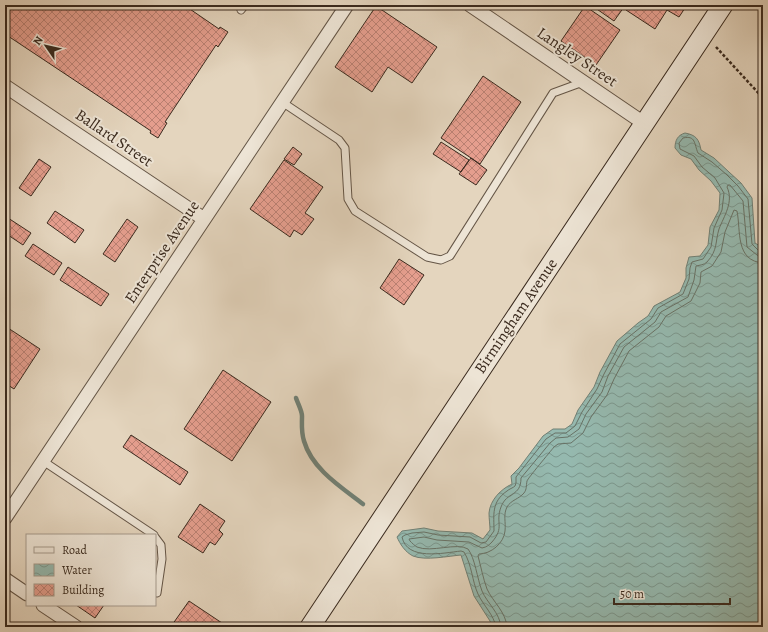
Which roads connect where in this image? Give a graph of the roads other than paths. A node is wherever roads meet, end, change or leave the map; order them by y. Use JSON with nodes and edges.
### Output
{"nodes":[{"id":1,"x":347,"y":5,"type":"edge"},
{"id":2,"x":470,"y":5,"type":"edge"},
{"id":3,"x":723,"y":5,"type":"edge"},
{"id":4,"x":583,"y":82,"type":"junction"},
{"id":5,"x":5,"y":86,"type":"edge"},
{"id":6,"x":282,"y":102,"type":"junction"},
{"id":7,"x":645,"y":124,"type":"junction"},
{"id":8,"x":204,"y":219,"type":"junction"},
{"id":9,"x":43,"y":460,"type":"junction"},
{"id":10,"x":5,"y":518,"type":"edge"},
{"id":11,"x":151,"y":534,"type":"edge"},
{"id":12,"x":156,"y":539,"type":"edge"},
{"id":13,"x":5,"y":579,"type":"edge"},
{"id":14,"x":157,"y":592,"type":"dead end"},
{"id":15,"x":26,"y":593,"type":"edge"},
{"id":16,"x":44,"y":606,"type":"edge"},
{"id":17,"x":71,"y":626,"type":"edge"},
{"id":18,"x":310,"y":627,"type":"edge"}],
"edges":[{"from":1,"to":6,"type":"street","name":"Enterprise Avenue"},
{"from":2,"to":4,"type":"street","name":"Langley Street"},
{"from":3,"to":7,"type":"main road","name":"Birmingham Avenue"},
{"from":4,"to":6,"type":"lane"},
{"from":4,"to":7,"type":"street","name":"Langley Street"},
{"from":5,"to":8,"type":"street","name":"Ballard Street"},
{"from":6,"to":8,"type":"street","name":"Enterprise Avenue"},
{"from":7,"to":18,"type":"main road","name":"Birmingham Avenue"},
{"from":8,"to":9,"type":"street","name":"Enterprise Avenue"},
{"from":9,"to":10,"type":"street","name":"Enterprise Avenue"},
{"from":9,"to":11,"type":"lane"},
{"from":12,"to":14,"type":"lane"},
{"from":13,"to":15,"type":"street"},
{"from":16,"to":17,"type":"street"}]}
